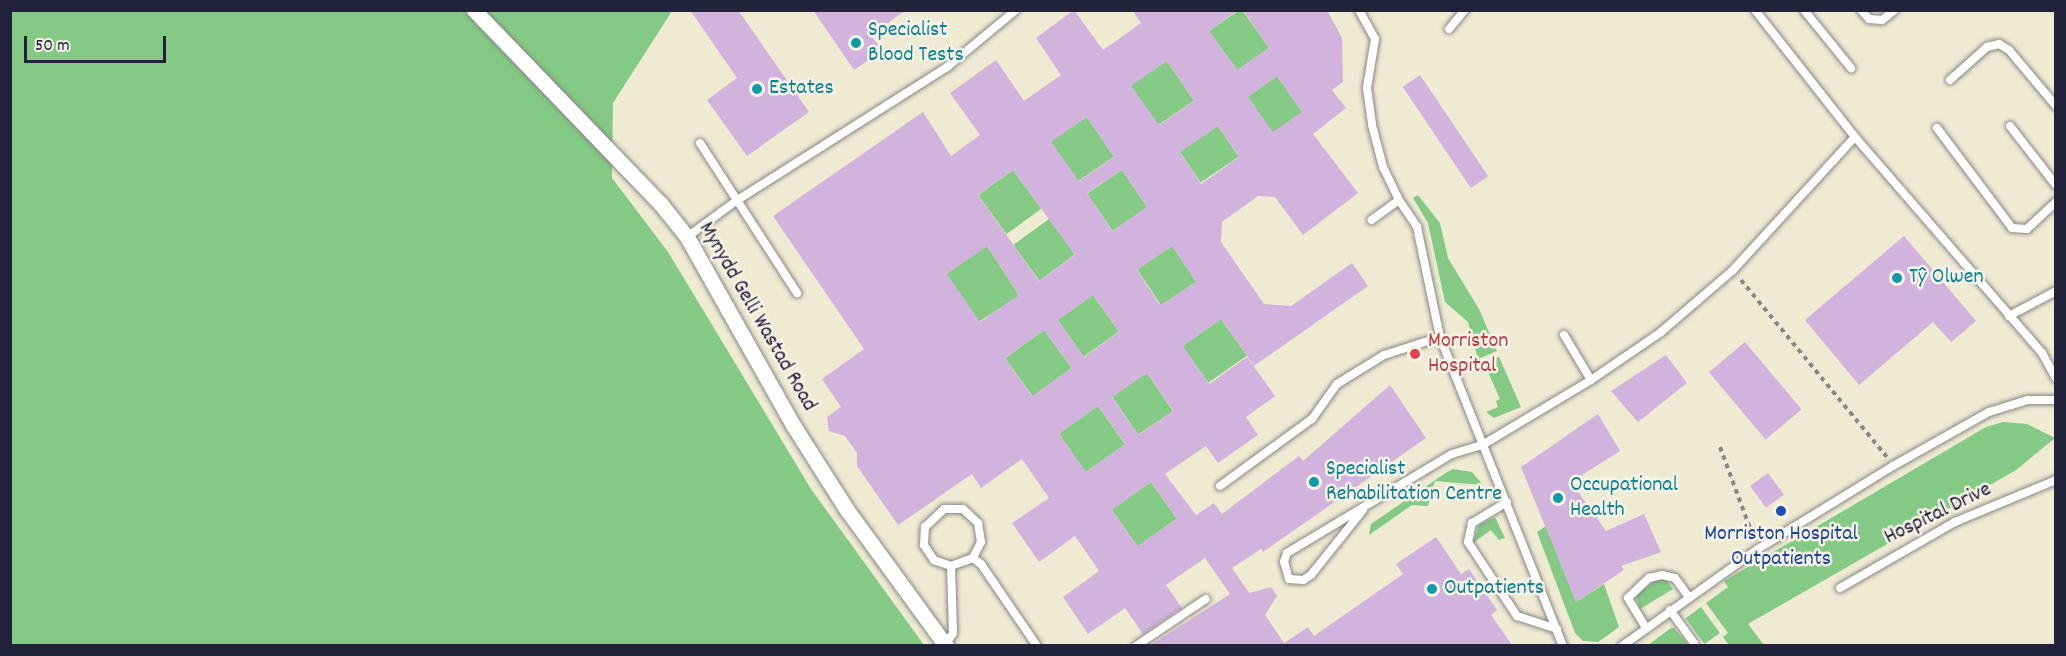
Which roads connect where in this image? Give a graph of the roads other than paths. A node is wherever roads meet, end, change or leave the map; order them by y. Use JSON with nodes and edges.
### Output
{"nodes":[{"id":1,"x":474,"y":10,"type":"edge"},
{"id":2,"x":1016,"y":10,"type":"edge"},
{"id":3,"x":1359,"y":10,"type":"edge"},
{"id":4,"x":1465,"y":10,"type":"edge"},
{"id":5,"x":1755,"y":10,"type":"edge"},
{"id":6,"x":1804,"y":10,"type":"edge"},
{"id":7,"x":1861,"y":10,"type":"edge"},
{"id":8,"x":1895,"y":10,"type":"edge"},
{"id":9,"x":1449,"y":29,"type":"dead end"},
{"id":10,"x":1851,"y":68,"type":"dead end"},
{"id":11,"x":1950,"y":80,"type":"dead end"},
{"id":12,"x":2055,"y":106,"type":"edge"},
{"id":13,"x":2010,"y":126,"type":"dead end"},
{"id":14,"x":1936,"y":128,"type":"dead end"},
{"id":15,"x":1855,"y":137,"type":"junction"},
{"id":16,"x":699,"y":143,"type":"dead end"},
{"id":17,"x":2055,"y":185,"type":"edge"},
{"id":18,"x":1399,"y":200,"type":"junction"},
{"id":19,"x":736,"y":201,"type":"junction"},
{"id":20,"x":2055,"y":202,"type":"edge"},
{"id":21,"x":1371,"y":220,"type":"dead end"},
{"id":22,"x":687,"y":237,"type":"junction"},
{"id":23,"x":2055,"y":291,"type":"edge"},
{"id":24,"x":797,"y":293,"type":"dead end"},
{"id":25,"x":2009,"y":316,"type":"junction"},
{"id":26,"x":1564,"y":336,"type":"dead end"},
{"id":27,"x":1440,"y":337,"type":"junction"},
{"id":28,"x":2055,"y":378,"type":"edge"},
{"id":29,"x":1591,"y":380,"type":"junction"},
{"id":30,"x":2055,"y":400,"type":"edge"},
{"id":31,"x":1484,"y":444,"type":"junction"},
{"id":32,"x":2055,"y":480,"type":"edge"},
{"id":33,"x":1220,"y":486,"type":"dead end"},
{"id":34,"x":1506,"y":502,"type":"junction"},
{"id":35,"x":1363,"y":510,"type":"junction"},
{"id":36,"x":973,"y":558,"type":"junction"},
{"id":37,"x":951,"y":566,"type":"junction"},
{"id":38,"x":1840,"y":588,"type":"dead end"},
{"id":39,"x":1688,"y":596,"type":"junction"},
{"id":40,"x":1206,"y":599,"type":"dead end"},
{"id":41,"x":1670,"y":610,"type":"junction"},
{"id":42,"x":1646,"y":628,"type":"junction"},
{"id":43,"x":1557,"y":629,"type":"junction"},
{"id":44,"x":1694,"y":642,"type":"dead end"},
{"id":45,"x":945,"y":645,"type":"edge"},
{"id":46,"x":1037,"y":645,"type":"edge"},
{"id":47,"x":1136,"y":645,"type":"edge"},
{"id":48,"x":1563,"y":645,"type":"edge"},
{"id":49,"x":1622,"y":645,"type":"edge"}],
"edges":[{"from":1,"to":22,"type":"street","name":"Mynydd Gelli Wastad Road"},
{"from":2,"to":19,"type":"lane"},
{"from":3,"to":18,"type":"lane"},
{"from":4,"to":9,"type":"lane"},
{"from":5,"to":15,"type":"lane"},
{"from":6,"to":10,"type":"lane"},
{"from":7,"to":8,"type":"lane"},
{"from":11,"to":12,"type":"lane"},
{"from":13,"to":17,"type":"lane"},
{"from":14,"to":20,"type":"lane"},
{"from":15,"to":25,"type":"lane"},
{"from":15,"to":29,"type":"lane"},
{"from":16,"to":19,"type":"lane"},
{"from":18,"to":21,"type":"lane"},
{"from":18,"to":27,"type":"lane"},
{"from":19,"to":22,"type":"lane"},
{"from":19,"to":24,"type":"lane"},
{"from":22,"to":45,"type":"street","name":"Mynydd Gelli Wastad Road"},
{"from":23,"to":25,"type":"lane"},
{"from":25,"to":28,"type":"lane"},
{"from":26,"to":29,"type":"lane"},
{"from":27,"to":31,"type":"lane"},
{"from":27,"to":33,"type":"lane"},
{"from":29,"to":31,"type":"lane"},
{"from":30,"to":39,"type":"lane"},
{"from":31,"to":34,"type":"lane"},
{"from":31,"to":35,"type":"lane"},
{"from":32,"to":38,"type":"lane","name":"Hospital Drive"},
{"from":34,"to":43,"type":"lane"},
{"from":34,"to":43,"type":"lane"},
{"from":35,"to":35,"type":"lane"},
{"from":36,"to":37,"type":"lane"},
{"from":36,"to":37,"type":"lane"},
{"from":36,"to":46,"type":"lane"},
{"from":37,"to":45,"type":"lane"},
{"from":39,"to":41,"type":"lane"},
{"from":39,"to":42,"type":"lane"},
{"from":40,"to":47,"type":"lane"},
{"from":41,"to":42,"type":"lane"},
{"from":41,"to":44,"type":"lane"},
{"from":42,"to":49,"type":"lane"},
{"from":43,"to":48,"type":"lane"}]}
